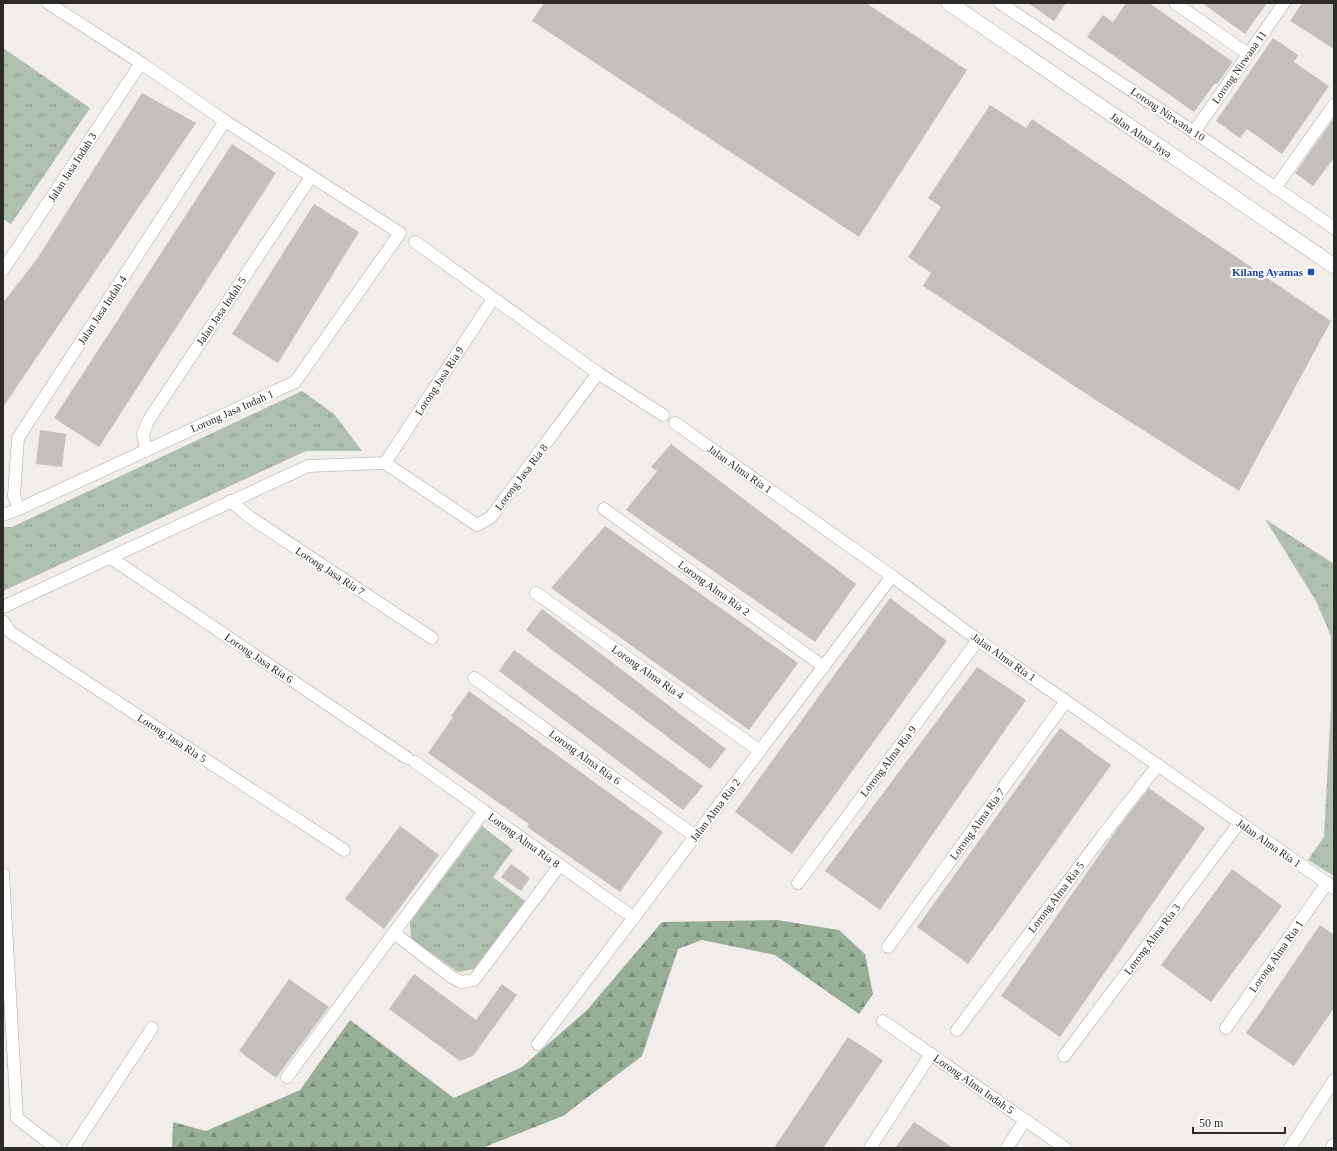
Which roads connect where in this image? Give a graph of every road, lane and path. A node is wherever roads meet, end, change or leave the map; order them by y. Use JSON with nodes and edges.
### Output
{"nodes":[{"id":1,"x":48,"y":3,"type":"edge"},
{"id":2,"x":949,"y":3,"type":"edge"},
{"id":3,"x":1000,"y":3,"type":"edge"},
{"id":4,"x":1175,"y":3,"type":"edge"},
{"id":5,"x":1284,"y":3,"type":"edge"},
{"id":6,"x":1248,"y":54,"type":"junction"},
{"id":7,"x":141,"y":63,"type":"junction"},
{"id":8,"x":1334,"y":106,"type":"edge"},
{"id":9,"x":225,"y":121,"type":"junction"},
{"id":10,"x":1194,"y":132,"type":"junction"},
{"id":11,"x":311,"y":177,"type":"junction"},
{"id":12,"x":1275,"y":188,"type":"junction"},
{"id":13,"x":1334,"y":228,"type":"edge"},
{"id":14,"x":415,"y":242,"type":"dead end"},
{"id":15,"x":1334,"y":266,"type":"edge"},
{"id":16,"x":3,"y":270,"type":"edge"},
{"id":17,"x":493,"y":299,"type":"junction"},
{"id":18,"x":598,"y":373,"type":"junction"},
{"id":19,"x":663,"y":415,"type":"dead end"},
{"id":20,"x":676,"y":423,"type":"dead end"},
{"id":21,"x":146,"y":450,"type":"junction"},
{"id":22,"x":385,"y":463,"type":"junction"},
{"id":23,"x":230,"y":501,"type":"junction"},
{"id":24,"x":19,"y":509,"type":"junction"},
{"id":25,"x":604,"y":509,"type":"dead end"},
{"id":26,"x":3,"y":515,"type":"edge"},
{"id":27,"x":111,"y":558,"type":"junction"},
{"id":28,"x":892,"y":576,"type":"junction"},
{"id":29,"x":536,"y":593,"type":"dead end"},
{"id":30,"x":3,"y":607,"type":"edge"},
{"id":31,"x":3,"y":621,"type":"edge"},
{"id":32,"x":432,"y":638,"type":"dead end"},
{"id":33,"x":978,"y":640,"type":"junction"},
{"id":34,"x":824,"y":667,"type":"junction"},
{"id":35,"x":474,"y":678,"type":"dead end"},
{"id":36,"x":1066,"y":701,"type":"junction"},
{"id":37,"x":760,"y":751,"type":"junction"},
{"id":38,"x":411,"y":760,"type":"joint"},
{"id":39,"x":1158,"y":765,"type":"junction"},
{"id":40,"x":484,"y":811,"type":"junction"},
{"id":41,"x":1240,"y":822,"type":"junction"},
{"id":42,"x":695,"y":836,"type":"junction"},
{"id":43,"x":344,"y":850,"type":"dead end"},
{"id":44,"x":560,"y":865,"type":"junction"},
{"id":45,"x":3,"y":874,"type":"edge"},
{"id":46,"x":798,"y":883,"type":"dead end"},
{"id":47,"x":1330,"y":886,"type":"edge"},
{"id":48,"x":634,"y":918,"type":"junction"},
{"id":49,"x":394,"y":933,"type":"junction"},
{"id":50,"x":888,"y":947,"type":"dead end"},
{"id":51,"x":883,"y":1021,"type":"dead end"},
{"id":52,"x":152,"y":1028,"type":"dead end"},
{"id":53,"x":1226,"y":1028,"type":"dead end"},
{"id":54,"x":957,"y":1030,"type":"dead end"},
{"id":55,"x":538,"y":1044,"type":"dead end"},
{"id":56,"x":931,"y":1054,"type":"junction"},
{"id":57,"x":1064,"y":1056,"type":"dead end"},
{"id":58,"x":287,"y":1077,"type":"dead end"},
{"id":59,"x":1334,"y":1080,"type":"edge"},
{"id":60,"x":1025,"y":1120,"type":"junction"},
{"id":61,"x":56,"y":1148,"type":"edge"},
{"id":62,"x":72,"y":1148,"type":"edge"},
{"id":63,"x":870,"y":1148,"type":"edge"},
{"id":64,"x":1007,"y":1148,"type":"edge"},
{"id":65,"x":1065,"y":1148,"type":"edge"},
{"id":66,"x":1290,"y":1148,"type":"edge"}],
"edges":[{"from":1,"to":7,"type":"street"},
{"from":2,"to":15,"type":"street","name":"Jalan Alma Jaya"},
{"from":3,"to":10,"type":"street","name":"Lorong Nirwana 10"},
{"from":4,"to":6,"type":"street"},
{"from":5,"to":6,"type":"street","name":"Lorong Nirwana 11"},
{"from":6,"to":10,"type":"street","name":"Lorong Nirwana 11"},
{"from":7,"to":9,"type":"street"},
{"from":7,"to":16,"type":"street","name":"Jalan Jasa Indah 3"},
{"from":8,"to":12,"type":"street"},
{"from":9,"to":11,"type":"street"},
{"from":9,"to":24,"type":"street","name":"Jalan Jasa Indah 4"},
{"from":10,"to":12,"type":"street","name":"Lorong Nirwana 10"},
{"from":11,"to":21,"type":"street","name":"Jalan Jasa Indah 5"},
{"from":11,"to":21,"type":"street","name":"Lorong Jasa Indah 1"},
{"from":12,"to":13,"type":"street","name":"Lorong Nirwana 10"},
{"from":14,"to":17,"type":"street"},
{"from":17,"to":18,"type":"street"},
{"from":17,"to":22,"type":"street","name":"Lorong Jasa Ria 9"},
{"from":18,"to":19,"type":"street"},
{"from":18,"to":22,"type":"street","name":"Lorong Jasa Ria 8"},
{"from":20,"to":28,"type":"street","name":"Jalan Alma Ria 1"},
{"from":21,"to":24,"type":"street","name":"Lorong Jasa Indah 1"},
{"from":22,"to":23,"type":"street"},
{"from":23,"to":27,"type":"street"},
{"from":23,"to":32,"type":"street","name":"Lorong Jasa Ria 7"},
{"from":24,"to":26,"type":"street","name":"Lorong Jasa Indah 1"},
{"from":25,"to":34,"type":"street","name":"Lorong Alma Ria 2"},
{"from":27,"to":30,"type":"street"},
{"from":27,"to":38,"type":"street","name":"Lorong Jasa Ria 6"},
{"from":28,"to":33,"type":"street","name":"Jalan Alma Ria 1"},
{"from":28,"to":34,"type":"street","name":"Jalan Alma Ria 2"},
{"from":29,"to":37,"type":"street","name":"Lorong Alma Ria 4"},
{"from":31,"to":43,"type":"street","name":"Lorong Jasa Ria 5"},
{"from":33,"to":36,"type":"street","name":"Jalan Alma Ria 1"},
{"from":33,"to":46,"type":"street","name":"Lorong Alma Ria 9"},
{"from":34,"to":37,"type":"street","name":"Jalan Alma Ria 2"},
{"from":35,"to":42,"type":"street","name":"Lorong Alma Ria 6"},
{"from":36,"to":39,"type":"street","name":"Jalan Alma Ria 1"},
{"from":36,"to":50,"type":"street","name":"Lorong Alma Ria 7"},
{"from":37,"to":42,"type":"street","name":"Jalan Alma Ria 2"},
{"from":38,"to":40,"type":"street","name":"Lorong Alma Ria 8"},
{"from":39,"to":41,"type":"street","name":"Jalan Alma Ria 1"},
{"from":39,"to":54,"type":"street","name":"Lorong Alma Ria 5"},
{"from":40,"to":44,"type":"street","name":"Lorong Alma Ria 8"},
{"from":40,"to":49,"type":"street"},
{"from":41,"to":47,"type":"street","name":"Jalan Alma Ria 1"},
{"from":41,"to":57,"type":"street","name":"Lorong Alma Ria 3"},
{"from":42,"to":48,"type":"street","name":"Jalan Alma Ria 2"},
{"from":44,"to":48,"type":"street","name":"Lorong Alma Ria 8"},
{"from":44,"to":49,"type":"street"},
{"from":45,"to":61,"type":"street"},
{"from":47,"to":53,"type":"street","name":"Lorong Alma Ria 1"},
{"from":48,"to":55,"type":"street","name":"Jalan Alma Ria 2"},
{"from":49,"to":58,"type":"street"},
{"from":51,"to":56,"type":"street","name":"Lorong Alma Indah 5"},
{"from":52,"to":62,"type":"street"},
{"from":56,"to":60,"type":"street","name":"Lorong Alma Indah 5"},
{"from":56,"to":63,"type":"street"},
{"from":59,"to":66,"type":"street"},
{"from":60,"to":64,"type":"street"},
{"from":60,"to":65,"type":"street","name":"Lorong Alma Indah 5"}]}
